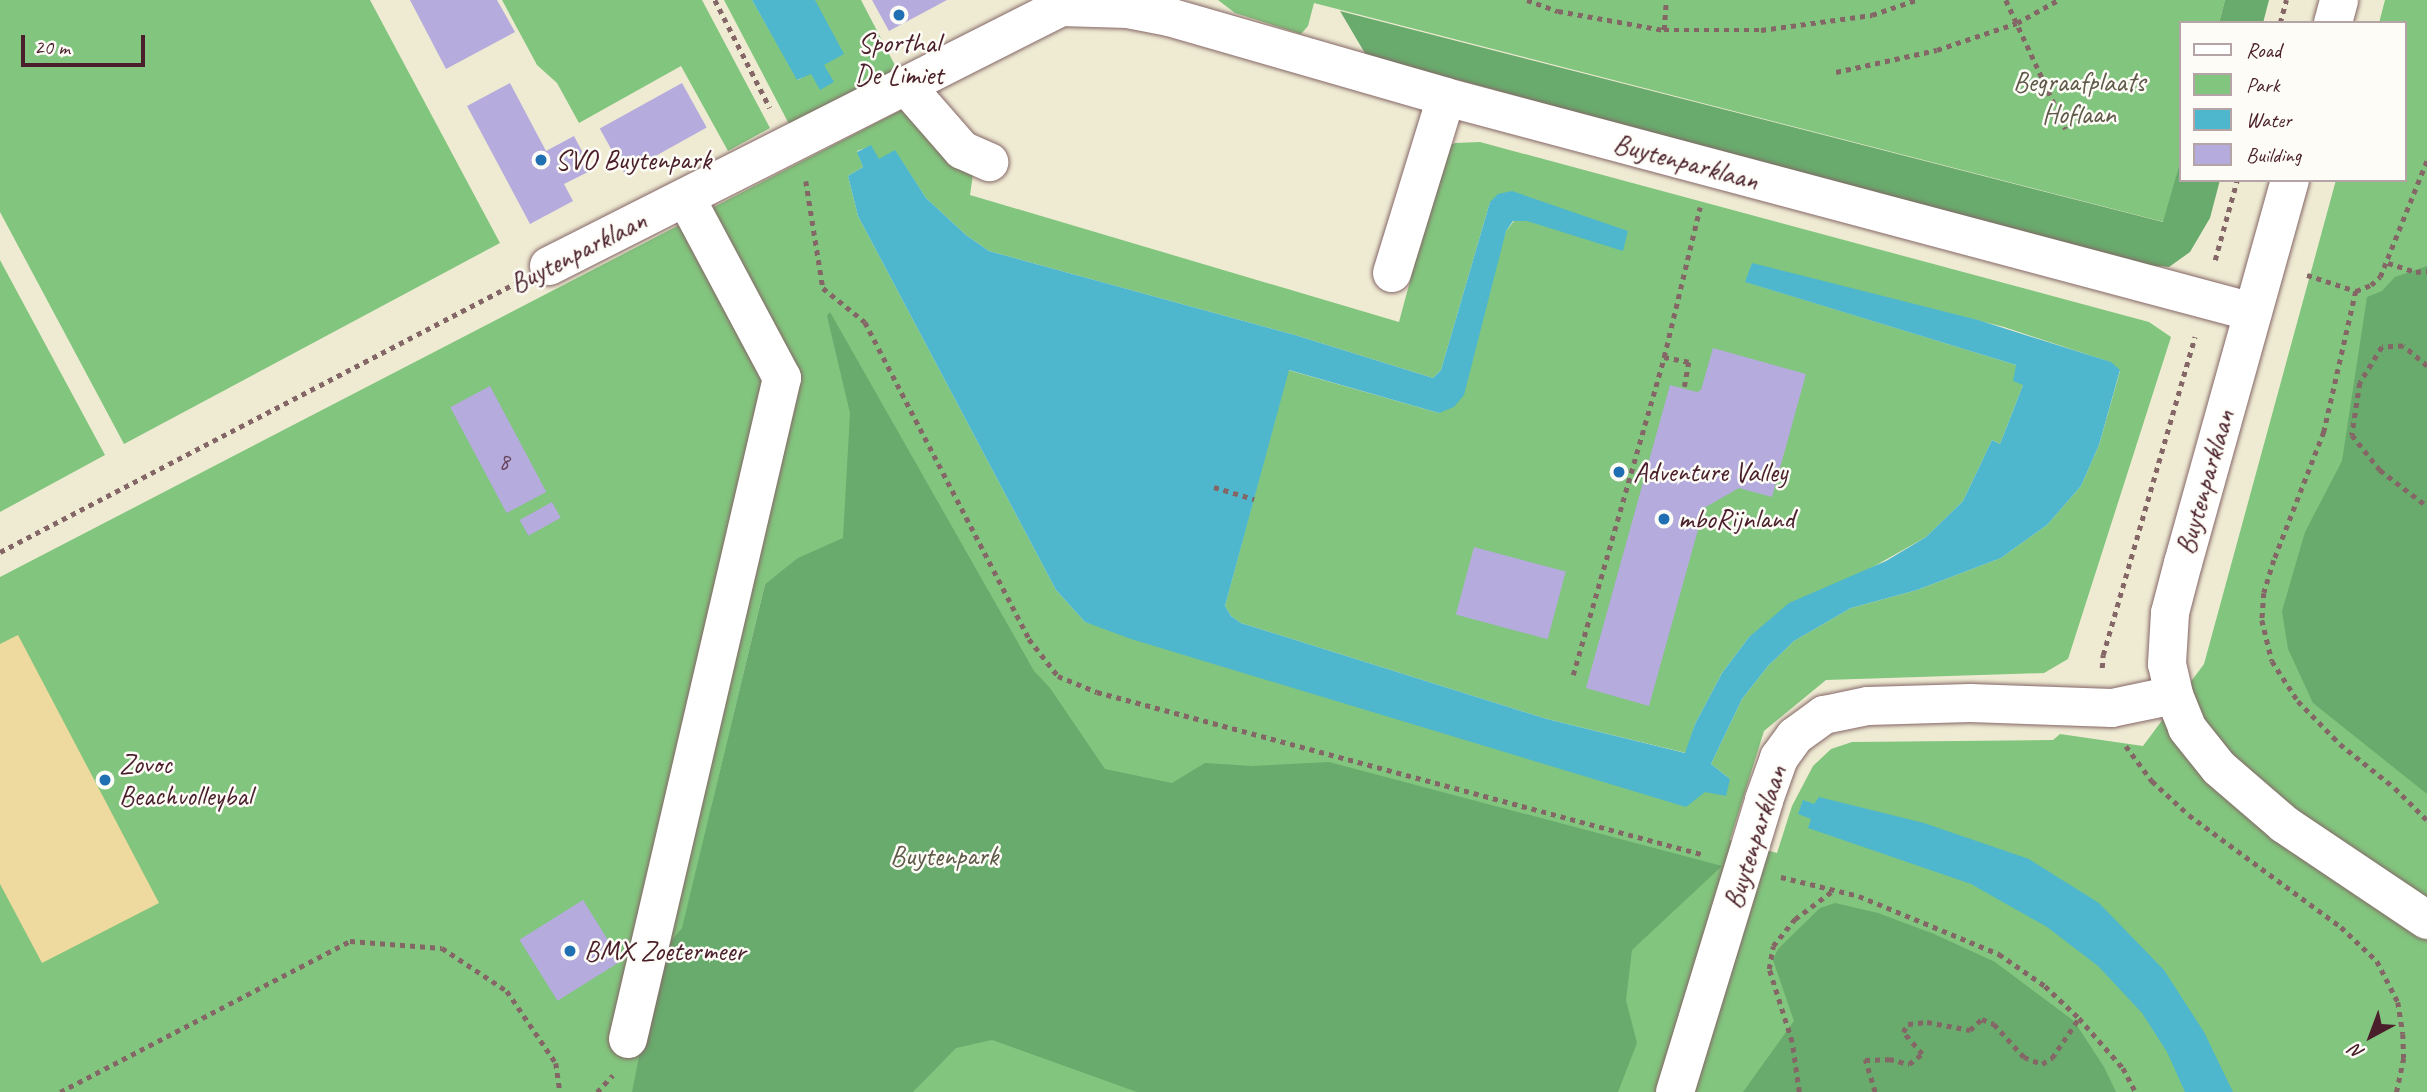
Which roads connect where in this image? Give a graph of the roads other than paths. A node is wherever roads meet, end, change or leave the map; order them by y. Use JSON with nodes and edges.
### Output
{"nodes":[{"id":1,"x":2339,"y":0,"type":"edge"},
{"id":2,"x":1172,"y":8,"type":"edge"},
{"id":3,"x":2334,"y":21,"type":"edge"},
{"id":4,"x":907,"y":87,"type":"junction"},
{"id":5,"x":1446,"y":97,"type":"junction"},
{"id":6,"x":989,"y":162,"type":"dead end"},
{"id":7,"x":2289,"y":182,"type":"edge"},
{"id":8,"x":686,"y":198,"type":"junction"},
{"id":9,"x":549,"y":266,"type":"road end"},
{"id":10,"x":1392,"y":274,"type":"dead end"},
{"id":11,"x":2253,"y":312,"type":"junction"},
{"id":12,"x":2174,"y":695,"type":"junction"},
{"id":13,"x":2427,"y":920,"type":"edge"},
{"id":14,"x":628,"y":1039,"type":"dead end"},
{"id":15,"x":1675,"y":1092,"type":"edge"}],
"edges":[{"from":1,"to":3,"type":"street"},
{"from":2,"to":4,"type":"street","name":"Buytenparklaan"},
{"from":2,"to":5,"type":"street","name":"Buytenparklaan"},
{"from":4,"to":6,"type":"street"},
{"from":4,"to":8,"type":"street","name":"Buytenparklaan"},
{"from":5,"to":10,"type":"street"},
{"from":5,"to":11,"type":"street","name":"Buytenparklaan"},
{"from":7,"to":11,"type":"street","name":"Buytenparklaan"},
{"from":8,"to":9,"type":"street","name":"Buytenparklaan"},
{"from":8,"to":14,"type":"street"},
{"from":11,"to":12,"type":"street","name":"Buytenparklaan"},
{"from":12,"to":13,"type":"street","name":"Buytenparklaan"},
{"from":12,"to":15,"type":"street","name":"Buytenparklaan"}]}
